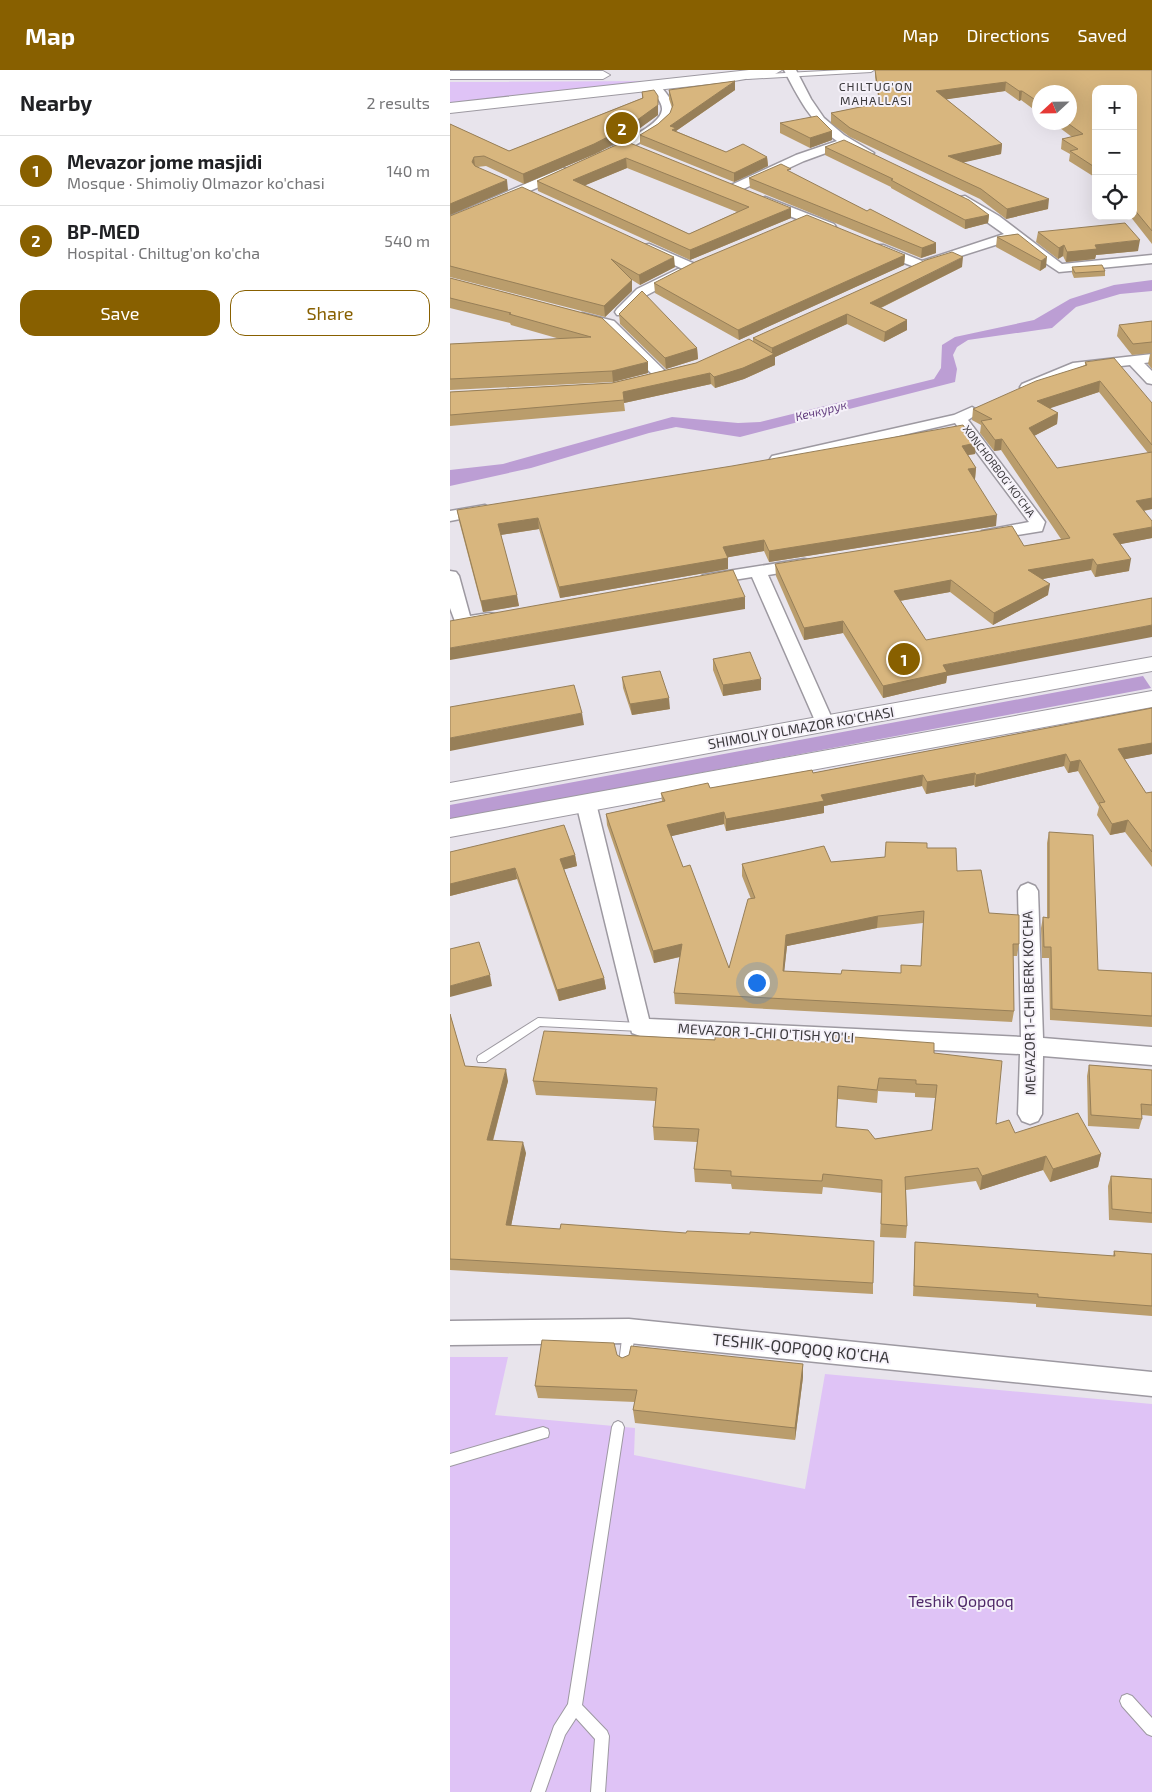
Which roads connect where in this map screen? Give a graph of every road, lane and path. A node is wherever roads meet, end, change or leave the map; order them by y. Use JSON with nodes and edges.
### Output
{"nodes":[{"id":1,"x":747,"y":70,"type":"edge"},
{"id":2,"x":775,"y":70,"type":"edge"},
{"id":3,"x":871,"y":70,"type":"edge"},
{"id":4,"x":791,"y":72,"type":"edge"},
{"id":5,"x":450,"y":75,"type":"edge"},
{"id":6,"x":640,"y":75,"type":"junction"},
{"id":7,"x":728,"y":78,"type":"junction"},
{"id":8,"x":655,"y":86,"type":"junction"},
{"id":9,"x":450,"y":108,"type":"edge"},
{"id":10,"x":845,"y":142,"type":"junction"},
{"id":11,"x":626,"y":144,"type":"junction"},
{"id":12,"x":644,"y":152,"type":"edge"},
{"id":13,"x":595,"y":158,"type":"edge"},
{"id":14,"x":879,"y":158,"type":"edge"},
{"id":15,"x":577,"y":166,"type":"edge"},
{"id":16,"x":506,"y":182,"type":"edge"},
{"id":17,"x":523,"y":190,"type":"junction"},
{"id":18,"x":956,"y":195,"type":"edge"},
{"id":19,"x":540,"y":198,"type":"edge"},
{"id":20,"x":808,"y":218,"type":"junction"},
{"id":21,"x":450,"y":221,"type":"edge"},
{"id":22,"x":790,"y":226,"type":"edge"},
{"id":23,"x":841,"y":232,"type":"edge"},
{"id":24,"x":1013,"y":236,"type":"junction"},
{"id":25,"x":637,"y":243,"type":"edge"},
{"id":26,"x":867,"y":243,"type":"edge"},
{"id":27,"x":1152,"y":259,"type":"edge"},
{"id":28,"x":920,"y":265,"type":"junction"},
{"id":29,"x":902,"y":273,"type":"edge"},
{"id":30,"x":572,"y":314,"type":"edge"},
{"id":31,"x":609,"y":324,"type":"junction"},
{"id":32,"x":1152,"y":358,"type":"edge"},
{"id":33,"x":1134,"y":361,"type":"junction"},
{"id":34,"x":1152,"y":380,"type":"edge"},
{"id":35,"x":642,"y":381,"type":"edge"},
{"id":36,"x":1013,"y":393,"type":"edge"},
{"id":37,"x":986,"y":406,"type":"edge"},
{"id":38,"x":959,"y":418,"type":"junction"},
{"id":39,"x":760,"y":463,"type":"edge"},
{"id":40,"x":499,"y":508,"type":"edge"},
{"id":41,"x":450,"y":516,"type":"edge"},
{"id":42,"x":969,"y":538,"type":"edge"},
{"id":43,"x":825,"y":560,"type":"edge"},
{"id":44,"x":758,"y":571,"type":"junction"},
{"id":45,"x":450,"y":576,"type":"edge"},
{"id":46,"x":690,"y":583,"type":"edge"},
{"id":47,"x":507,"y":615,"type":"edge"},
{"id":48,"x":1152,"y":664,"type":"edge"},
{"id":49,"x":1152,"y":699,"type":"edge"},
{"id":50,"x":825,"y":724,"type":"junction"},
{"id":51,"x":450,"y":792,"type":"edge"},
{"id":52,"x":586,"y":803,"type":"junction"},
{"id":53,"x":450,"y":828,"type":"edge"},
{"id":54,"x":1028,"y":891,"type":"dead end"},
{"id":55,"x":640,"y":1027,"type":"junction"},
{"id":56,"x":1032,"y":1046,"type":"junction"},
{"id":57,"x":1152,"y":1056,"type":"edge"},
{"id":58,"x":482,"y":1059,"type":"dead end"},
{"id":59,"x":1030,"y":1114,"type":"dead end"},
{"id":60,"x":629,"y":1331,"type":"junction"},
{"id":61,"x":450,"y":1333,"type":"edge"},
{"id":62,"x":625,"y":1363,"type":"edge"},
{"id":63,"x":1152,"y":1384,"type":"edge"},
{"id":64,"x":618,"y":1427,"type":"dead end"},
{"id":65,"x":543,"y":1433,"type":"dead end"},
{"id":66,"x":450,"y":1460,"type":"edge"},
{"id":67,"x":1127,"y":1701,"type":"dead end"},
{"id":68,"x":575,"y":1707,"type":"junction"},
{"id":69,"x":1152,"y":1730,"type":"edge"},
{"id":70,"x":538,"y":1792,"type":"edge"},
{"id":71,"x":598,"y":1792,"type":"edge"}],
"edges":[{"from":1,"to":6,"type":"main road"},
{"from":2,"to":7,"type":"main road"},
{"from":3,"to":4,"type":"lane"},
{"from":4,"to":7,"type":"lane"},
{"from":4,"to":10,"type":"street"},
{"from":5,"to":6,"type":"main road"},
{"from":6,"to":7,"type":"main road"},
{"from":7,"to":8,"type":"main road"},
{"from":8,"to":9,"type":"main road"},
{"from":8,"to":11,"type":"street"},
{"from":10,"to":14,"type":"street"},
{"from":10,"to":20,"type":"street"},
{"from":11,"to":12,"type":"street"},
{"from":11,"to":13,"type":"street"},
{"from":15,"to":17,"type":"street"},
{"from":16,"to":17,"type":"street"},
{"from":17,"to":19,"type":"street"},
{"from":17,"to":21,"type":"street"},
{"from":18,"to":24,"type":"street"},
{"from":20,"to":22,"type":"street"},
{"from":20,"to":23,"type":"street"},
{"from":24,"to":27,"type":"street"},
{"from":24,"to":28,"type":"street"},
{"from":25,"to":31,"type":"street"},
{"from":26,"to":28,"type":"street"},
{"from":28,"to":29,"type":"street"},
{"from":30,"to":31,"type":"street"},
{"from":31,"to":35,"type":"street"},
{"from":32,"to":33,"type":"street"},
{"from":33,"to":34,"type":"street"},
{"from":33,"to":36,"type":"street"},
{"from":37,"to":38,"type":"street","name":"XONCHORBOG' KO'CHA"},
{"from":38,"to":39,"type":"street","name":"XONCHORBOG' KO'CHA"},
{"from":38,"to":42,"type":"street","name":"XONCHORBOG' KO'CHA"},
{"from":40,"to":41,"type":"street"},
{"from":43,"to":44,"type":"street"},
{"from":44,"to":46,"type":"street"},
{"from":44,"to":50,"type":"street"},
{"from":45,"to":47,"type":"street"},
{"from":48,"to":50,"type":"main road","name":"SHIMOLIY OLMAZOR KO'CHASI"},
{"from":49,"to":52,"type":"main road"},
{"from":50,"to":51,"type":"main road","name":"SHIMOLIY OLMAZOR KO'CHASI"},
{"from":52,"to":53,"type":"main road"},
{"from":52,"to":55,"type":"street"},
{"from":54,"to":56,"type":"street","name":"MEVAZOR 1-CHI BERK KO'CHA"},
{"from":55,"to":56,"type":"street","name":"MEVAZOR 1-CHI O'TISH YO'LI"},
{"from":55,"to":58,"type":"lane"},
{"from":56,"to":57,"type":"street","name":"MEVAZOR 1-CHI O'TISH YO'LI"},
{"from":56,"to":59,"type":"street","name":"MEVAZOR 1-CHI BERK KO'CHA"},
{"from":60,"to":61,"type":"street","name":"TESHIK-QOPQOQ KO'CHA"},
{"from":60,"to":62,"type":"lane"},
{"from":60,"to":63,"type":"street","name":"TESHIK-QOPQOQ KO'CHA"},
{"from":64,"to":68,"type":"lane"},
{"from":65,"to":66,"type":"lane"},
{"from":67,"to":69,"type":"lane"},
{"from":68,"to":70,"type":"lane"},
{"from":68,"to":71,"type":"lane"}]}
